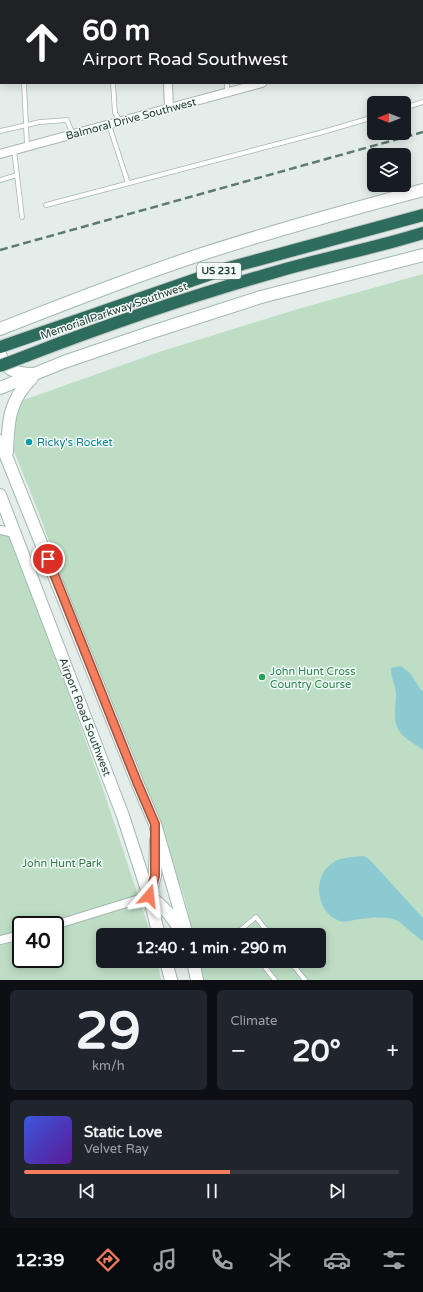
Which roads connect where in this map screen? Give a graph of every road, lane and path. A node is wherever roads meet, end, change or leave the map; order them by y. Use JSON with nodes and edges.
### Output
{"nodes":[{"id":1,"x":24,"y":84,"type":"edge"},
{"id":2,"x":113,"y":84,"type":"edge"},
{"id":3,"x":168,"y":84,"type":"edge"},
{"id":4,"x":227,"y":84,"type":"edge"},
{"id":5,"x":258,"y":84,"type":"edge"},
{"id":6,"x":227,"y":92,"type":"junction"},
{"id":7,"x":423,"y":102,"type":"edge"},
{"id":8,"x":411,"y":106,"type":"edge"},
{"id":9,"x":170,"y":108,"type":"junction"},
{"id":10,"x":367,"y":119,"type":"edge"},
{"id":11,"x":121,"y":122,"type":"junction"},
{"id":12,"x":26,"y":125,"type":"junction"},
{"id":13,"x":109,"y":125,"type":"junction"},
{"id":14,"x":0,"y":132,"type":"edge"},
{"id":15,"x":73,"y":134,"type":"junction"},
{"id":16,"x":27,"y":147,"type":"junction"},
{"id":17,"x":14,"y":150,"type":"junction"},
{"id":18,"x":0,"y":154,"type":"edge"},
{"id":19,"x":17,"y":175,"type":"junction"},
{"id":20,"x":0,"y":180,"type":"edge"},
{"id":21,"x":128,"y":184,"type":"junction"},
{"id":22,"x":423,"y":190,"type":"edge"},
{"id":23,"x":46,"y":205,"type":"dead end"},
{"id":24,"x":423,"y":215,"type":"edge"},
{"id":25,"x":22,"y":216,"type":"dead end"},
{"id":26,"x":421,"y":234,"type":"edge"},
{"id":27,"x":423,"y":255,"type":"edge"},
{"id":28,"x":4,"y":325,"type":"edge"},
{"id":29,"x":0,"y":341,"type":"edge"},
{"id":30,"x":0,"y":347,"type":"edge"},
{"id":31,"x":0,"y":354,"type":"edge"},
{"id":32,"x":0,"y":366,"type":"edge"},
{"id":33,"x":36,"y":374,"type":"junction"},
{"id":34,"x":0,"y":388,"type":"edge"},
{"id":35,"x":0,"y":441,"type":"edge"},
{"id":36,"x":7,"y":459,"type":"junction"},
{"id":37,"x":1,"y":501,"type":"edge"},
{"id":38,"x":0,"y":530,"type":"edge"},
{"id":39,"x":15,"y":533,"type":"junction"},
{"id":40,"x":155,"y":824,"type":"junction"},
{"id":41,"x":149,"y":896,"type":"junction"},
{"id":42,"x":64,"y":922,"type":"edge"},
{"id":43,"x":157,"y":928,"type":"edge"},
{"id":44,"x":179,"y":928,"type":"edge"},
{"id":45,"x":185,"y":928,"type":"edge"},
{"id":46,"x":243,"y":928,"type":"edge"},
{"id":47,"x":265,"y":928,"type":"edge"},
{"id":48,"x":12,"y":937,"type":"edge"},
{"id":49,"x":0,"y":940,"type":"edge"},
{"id":50,"x":167,"y":968,"type":"edge"},
{"id":51,"x":194,"y":968,"type":"edge"},
{"id":52,"x":266,"y":968,"type":"edge"},
{"id":53,"x":296,"y":968,"type":"edge"},
{"id":54,"x":170,"y":980,"type":"edge"},
{"id":55,"x":197,"y":980,"type":"edge"},
{"id":56,"x":275,"y":980,"type":"edge"},
{"id":57,"x":305,"y":980,"type":"edge"}],
"edges":[{"from":1,"to":12,"type":"lane"},
{"from":2,"to":11,"type":"lane"},
{"from":3,"to":9,"type":"street"},
{"from":4,"to":6,"type":"lane"},
{"from":5,"to":6,"type":"street","name":"Balmoral Drive Southwest"},
{"from":6,"to":9,"type":"street","name":"Balmoral Drive Southwest"},
{"from":7,"to":8,"type":"lane"},
{"from":9,"to":11,"type":"street","name":"Balmoral Drive Southwest"},
{"from":10,"to":21,"type":"lane"},
{"from":11,"to":13,"type":"street","name":"Balmoral Drive Southwest"},
{"from":12,"to":14,"type":"lane"},
{"from":12,"to":15,"type":"lane"},
{"from":12,"to":16,"type":"lane"},
{"from":13,"to":15,"type":"street","name":"Balmoral Drive Southwest"},
{"from":13,"to":21,"type":"lane"},
{"from":15,"to":16,"type":"street","name":"Balmoral Drive Southwest"},
{"from":16,"to":17,"type":"street","name":"Balmoral Drive Southwest"},
{"from":17,"to":18,"type":"street","name":"Balmoral Drive Southwest"},
{"from":17,"to":19,"type":"lane"},
{"from":19,"to":20,"type":"lane"},
{"from":19,"to":25,"type":"lane"},
{"from":21,"to":23,"type":"lane"},
{"from":22,"to":28,"type":"street"},
{"from":24,"to":30,"type":"highway","name":"Memorial Parkway Southwest","number":"US 231"},
{"from":26,"to":32,"type":"highway","name":"Memorial Parkway Southwest","number":"US 231","bridge":true},
{"from":27,"to":33,"type":"street"},
{"from":28,"to":29,"type":"street"},
{"from":31,"to":33,"type":"street"},
{"from":33,"to":34,"type":"street"},
{"from":33,"to":36,"type":"street"},
{"from":35,"to":36,"type":"street"},
{"from":36,"to":40,"type":"street"},
{"from":37,"to":39,"type":"street","name":"Airport Road Southwest"},
{"from":38,"to":39,"type":"street"},
{"from":39,"to":41,"type":"street","name":"Airport Road Southwest"},
{"from":40,"to":41,"type":"street"},
{"from":40,"to":45,"type":"street"},
{"from":41,"to":42,"type":"street"},
{"from":41,"to":43,"type":"street","name":"Airport Road Southwest"},
{"from":41,"to":44,"type":"street"},
{"from":46,"to":47,"type":"lane"},
{"from":48,"to":49,"type":"street"},
{"from":50,"to":54,"type":"street"},
{"from":51,"to":55,"type":"street"},
{"from":52,"to":56,"type":"lane"},
{"from":53,"to":57,"type":"lane"}]}
